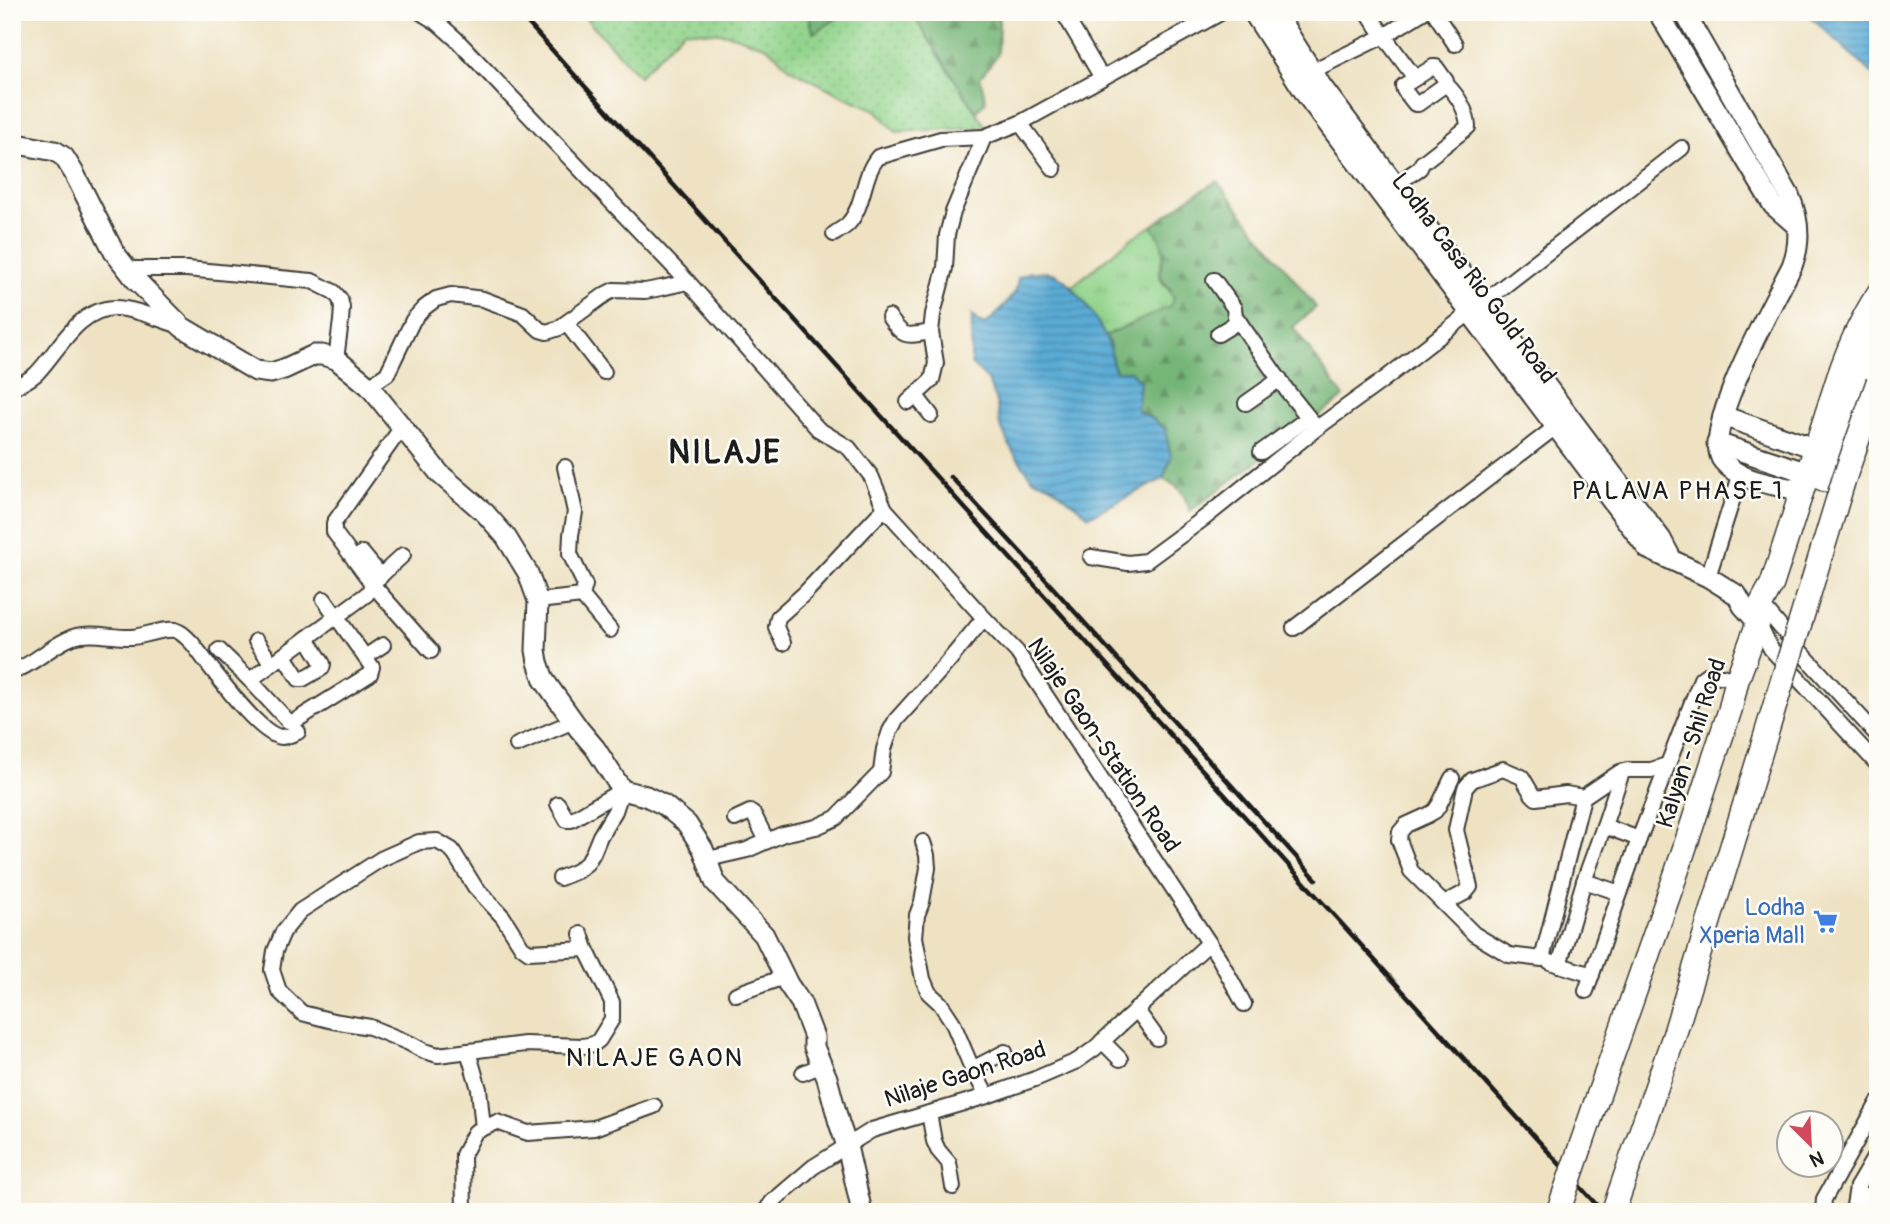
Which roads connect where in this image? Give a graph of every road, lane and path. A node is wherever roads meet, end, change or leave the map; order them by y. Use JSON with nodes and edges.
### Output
{"nodes":[{"id":1,"x":420,"y":12,"type":"edge"},
{"id":2,"x":1063,"y":12,"type":"edge"},
{"id":3,"x":1222,"y":12,"type":"edge"},
{"id":4,"x":1253,"y":12,"type":"edge"},
{"id":5,"x":1368,"y":12,"type":"edge"},
{"id":6,"x":1423,"y":12,"type":"edge"},
{"id":7,"x":1433,"y":12,"type":"edge"},
{"id":8,"x":1658,"y":12,"type":"edge"},
{"id":9,"x":1684,"y":12,"type":"edge"},
{"id":10,"x":1276,"y":13,"type":"edge"},
{"id":11,"x":1384,"y":36,"type":"junction"},
{"id":12,"x":1455,"y":44,"type":"dead end"},
{"id":13,"x":1312,"y":71,"type":"junction"},
{"id":14,"x":1102,"y":78,"type":"junction"},
{"id":15,"x":1415,"y":78,"type":"junction"},
{"id":16,"x":1446,"y":84,"type":"junction"},
{"id":17,"x":1020,"y":123,"type":"junction"},
{"id":18,"x":984,"y":137,"type":"junction"},
{"id":19,"x":12,"y":143,"type":"edge"},
{"id":20,"x":1682,"y":148,"type":"dead end"},
{"id":21,"x":1054,"y":169,"type":"dead end"},
{"id":22,"x":1395,"y":185,"type":"junction"},
{"id":23,"x":1796,"y":225,"type":"junction"},
{"id":24,"x":834,"y":234,"type":"dead end"},
{"id":25,"x":127,"y":269,"type":"junction"},
{"id":26,"x":1214,"y":279,"type":"dead end"},
{"id":27,"x":688,"y":282,"type":"junction"},
{"id":28,"x":1878,"y":294,"type":"edge"},
{"id":29,"x":1477,"y":308,"type":"junction"},
{"id":30,"x":890,"y":317,"type":"dead end"},
{"id":31,"x":1239,"y":321,"type":"junction"},
{"id":32,"x":566,"y":323,"type":"junction"},
{"id":33,"x":182,"y":327,"type":"junction"},
{"id":34,"x":931,"y":331,"type":"junction"},
{"id":35,"x":1218,"y":334,"type":"dead end"},
{"id":36,"x":1878,"y":334,"type":"edge"},
{"id":37,"x":336,"y":359,"type":"junction"},
{"id":38,"x":604,"y":372,"type":"dead end"},
{"id":39,"x":1280,"y":379,"type":"junction"},
{"id":40,"x":1878,"y":382,"type":"edge"},
{"id":41,"x":369,"y":386,"type":"junction"},
{"id":42,"x":12,"y":388,"type":"edge"},
{"id":43,"x":1246,"y":403,"type":"dead end"},
{"id":44,"x":931,"y":415,"type":"dead end"},
{"id":45,"x":1723,"y":416,"type":"junction"},
{"id":46,"x":1562,"y":421,"type":"junction"},
{"id":47,"x":1312,"y":423,"type":"junction"},
{"id":48,"x":402,"y":427,"type":"junction"},
{"id":49,"x":1717,"y":443,"type":"junction"},
{"id":50,"x":1261,"y":452,"type":"dead end"},
{"id":51,"x":1825,"y":452,"type":"junction"},
{"id":52,"x":565,"y":467,"type":"dead end"},
{"id":53,"x":1740,"y":476,"type":"junction"},
{"id":54,"x":1812,"y":481,"type":"junction"},
{"id":55,"x":885,"y":509,"type":"junction"},
{"id":56,"x":362,"y":553,"type":"dead end"},
{"id":57,"x":403,"y":555,"type":"dead end"},
{"id":58,"x":1091,"y":557,"type":"dead end"},
{"id":59,"x":1708,"y":577,"type":"junction"},
{"id":60,"x":377,"y":581,"type":"junction"},
{"id":61,"x":582,"y":596,"type":"junction"},
{"id":62,"x":324,"y":599,"type":"dead end"},
{"id":63,"x":538,"y":601,"type":"junction"},
{"id":64,"x":1760,"y":613,"type":"junction"},
{"id":65,"x":337,"y":616,"type":"junction"},
{"id":66,"x":984,"y":618,"type":"junction"},
{"id":67,"x":1294,"y":628,"type":"dead end"},
{"id":68,"x":610,"y":631,"type":"dead end"},
{"id":69,"x":307,"y":638,"type":"junction"},
{"id":70,"x":256,"y":641,"type":"dead end"},
{"id":71,"x":783,"y":642,"type":"dead end"},
{"id":72,"x":383,"y":645,"type":"dead end"},
{"id":73,"x":219,"y":650,"type":"dead end"},
{"id":74,"x":431,"y":651,"type":"dead end"},
{"id":75,"x":365,"y":657,"type":"junction"},
{"id":76,"x":278,"y":660,"type":"junction"},
{"id":77,"x":12,"y":672,"type":"edge"},
{"id":78,"x":250,"y":680,"type":"junction"},
{"id":79,"x":1737,"y":680,"type":"junction"},
{"id":80,"x":574,"y":721,"type":"junction"},
{"id":81,"x":298,"y":732,"type":"dead end"},
{"id":82,"x":1878,"y":736,"type":"edge"},
{"id":83,"x":517,"y":745,"type":"dead end"},
{"id":84,"x":1667,"y":765,"type":"junction"},
{"id":85,"x":1878,"y":765,"type":"edge"},
{"id":86,"x":1622,"y":772,"type":"junction"},
{"id":87,"x":1452,"y":778,"type":"dead end"},
{"id":88,"x":622,"y":790,"type":"junction"},
{"id":89,"x":1583,"y":797,"type":"junction"},
{"id":90,"x":558,"y":804,"type":"dead end"},
{"id":91,"x":735,"y":819,"type":"dead end"},
{"id":92,"x":1604,"y":826,"type":"junction"},
{"id":93,"x":1639,"y":838,"type":"junction"},
{"id":94,"x":767,"y":841,"type":"junction"},
{"id":95,"x":923,"y":842,"type":"dead end"},
{"id":96,"x":708,"y":859,"type":"junction"},
{"id":97,"x":559,"y":878,"type":"dead end"},
{"id":98,"x":1584,"y":881,"type":"junction"},
{"id":99,"x":1620,"y":893,"type":"junction"},
{"id":100,"x":1444,"y":905,"type":"junction"},
{"id":101,"x":580,"y":934,"type":"dead end"},
{"id":102,"x":1209,"y":943,"type":"junction"},
{"id":103,"x":586,"y":949,"type":"junction"},
{"id":104,"x":1542,"y":960,"type":"junction"},
{"id":105,"x":1559,"y":965,"type":"junction"},
{"id":106,"x":1592,"y":975,"type":"junction"},
{"id":107,"x":785,"y":977,"type":"junction"},
{"id":108,"x":1586,"y":991,"type":"dead end"},
{"id":109,"x":736,"y":993,"type":"dead end"},
{"id":110,"x":1244,"y":1004,"type":"dead end"},
{"id":111,"x":1136,"y":1009,"type":"junction"},
{"id":112,"x":1157,"y":1038,"type":"dead end"},
{"id":113,"x":1102,"y":1041,"type":"junction"},
{"id":114,"x":468,"y":1051,"type":"junction"},
{"id":115,"x":1005,"y":1052,"type":"dead end"},
{"id":116,"x":1119,"y":1059,"type":"dead end"},
{"id":117,"x":822,"y":1065,"type":"junction"},
{"id":118,"x":972,"y":1069,"type":"junction"},
{"id":119,"x":803,"y":1073,"type":"dead end"},
{"id":120,"x":987,"y":1096,"type":"junction"},
{"id":121,"x":1878,"y":1103,"type":"edge"},
{"id":122,"x":654,"y":1106,"type":"dead end"},
{"id":123,"x":929,"y":1113,"type":"junction"},
{"id":124,"x":483,"y":1128,"type":"junction"},
{"id":125,"x":847,"y":1146,"type":"junction"},
{"id":126,"x":1878,"y":1151,"type":"edge"},
{"id":127,"x":953,"y":1187,"type":"dead end"},
{"id":128,"x":1857,"y":1187,"type":"junction"},
{"id":129,"x":464,"y":1212,"type":"edge"},
{"id":130,"x":765,"y":1212,"type":"edge"},
{"id":131,"x":862,"y":1212,"type":"edge"},
{"id":132,"x":1558,"y":1212,"type":"edge"},
{"id":133,"x":1613,"y":1212,"type":"edge"},
{"id":134,"x":1823,"y":1212,"type":"edge"},
{"id":135,"x":1853,"y":1212,"type":"edge"},
{"id":136,"x":1873,"y":1212,"type":"edge"}],
"edges":[{"from":1,"to":27,"type":"street"},
{"from":2,"to":14,"type":"street"},
{"from":3,"to":14,"type":"street"},
{"from":4,"to":29,"type":"street","name":"Lodha Casa Rio Gold Road"},
{"from":5,"to":11,"type":"street"},
{"from":6,"to":11,"type":"street"},
{"from":7,"to":12,"type":"street"},
{"from":8,"to":23,"type":"street"},
{"from":9,"to":23,"type":"street"},
{"from":10,"to":13,"type":"street","name":"Lodha Casa Rio Gold Road"},
{"from":11,"to":13,"type":"street"},
{"from":11,"to":15,"type":"street"},
{"from":13,"to":22,"type":"street","name":"Lodha Casa Rio Gold Road"},
{"from":14,"to":17,"type":"street"},
{"from":15,"to":16,"type":"street"},
{"from":15,"to":16,"type":"street"},
{"from":16,"to":22,"type":"street"},
{"from":17,"to":18,"type":"street"},
{"from":17,"to":21,"type":"street"},
{"from":18,"to":24,"type":"street"},
{"from":18,"to":34,"type":"street"},
{"from":19,"to":25,"type":"street"},
{"from":20,"to":29,"type":"street"},
{"from":22,"to":29,"type":"street","name":"Lodha Casa Rio Gold Road"},
{"from":23,"to":45,"type":"street"},
{"from":25,"to":33,"type":"street"},
{"from":25,"to":37,"type":"street"},
{"from":26,"to":31,"type":"street"},
{"from":27,"to":32,"type":"street"},
{"from":27,"to":55,"type":"street","name":"Nilaje Gaon-Station Road"},
{"from":28,"to":51,"type":"main road","name":"Kalyan - Shil Road"},
{"from":29,"to":46,"type":"street","name":"Lodha Casa Rio Gold Road"},
{"from":29,"to":47,"type":"street"},
{"from":30,"to":34,"type":"street"},
{"from":31,"to":35,"type":"street"},
{"from":31,"to":39,"type":"street"},
{"from":32,"to":38,"type":"street"},
{"from":32,"to":41,"type":"street"},
{"from":33,"to":37,"type":"street"},
{"from":33,"to":42,"type":"street"},
{"from":34,"to":44,"type":"street"},
{"from":36,"to":51,"type":"main road","name":"Kalyan - Shil Road"},
{"from":37,"to":41,"type":"street"},
{"from":39,"to":43,"type":"street"},
{"from":39,"to":47,"type":"street"},
{"from":40,"to":133,"type":"main road","bridge":true},
{"from":41,"to":48,"type":"street"},
{"from":45,"to":49,"type":"street"},
{"from":45,"to":51,"type":"street"},
{"from":46,"to":59,"type":"street","name":"Lodha Casa Rio Gold Road"},
{"from":46,"to":67,"type":"street"},
{"from":47,"to":50,"type":"street"},
{"from":47,"to":58,"type":"street"},
{"from":48,"to":60,"type":"street"},
{"from":48,"to":63,"type":"street"},
{"from":49,"to":53,"type":"street"},
{"from":49,"to":54,"type":"street"},
{"from":51,"to":54,"type":"main road","name":"Kalyan - Shil Road"},
{"from":52,"to":61,"type":"street"},
{"from":53,"to":54,"type":"street"},
{"from":53,"to":59,"type":"street"},
{"from":54,"to":64,"type":"main road","name":"Kalyan - Shil Road"},
{"from":55,"to":66,"type":"street","name":"Nilaje Gaon-Station Road"},
{"from":55,"to":71,"type":"street"},
{"from":56,"to":60,"type":"street"},
{"from":57,"to":60,"type":"street"},
{"from":59,"to":64,"type":"street","name":"Lodha Casa Rio Gold Road"},
{"from":60,"to":65,"type":"street"},
{"from":60,"to":74,"type":"street"},
{"from":61,"to":63,"type":"street"},
{"from":61,"to":68,"type":"street"},
{"from":62,"to":65,"type":"street"},
{"from":63,"to":80,"type":"street"},
{"from":64,"to":79,"type":"main road","name":"Kalyan - Shil Road"},
{"from":64,"to":82,"type":"street"},
{"from":64,"to":85,"type":"street"},
{"from":65,"to":69,"type":"street"},
{"from":65,"to":75,"type":"street"},
{"from":66,"to":94,"type":"street"},
{"from":66,"to":102,"type":"street","name":"Nilaje Gaon-Station Road"},
{"from":69,"to":76,"type":"street"},
{"from":69,"to":76,"type":"street"},
{"from":70,"to":76,"type":"street"},
{"from":72,"to":75,"type":"street"},
{"from":73,"to":78,"type":"street"},
{"from":75,"to":78,"type":"street"},
{"from":76,"to":78,"type":"street"},
{"from":77,"to":81,"type":"street"},
{"from":79,"to":84,"type":"street"},
{"from":79,"to":132,"type":"main road","name":"Kalyan - Shil Road","bridge":true},
{"from":80,"to":83,"type":"street"},
{"from":80,"to":88,"type":"street"},
{"from":84,"to":86,"type":"street"},
{"from":84,"to":93,"type":"street"},
{"from":86,"to":89,"type":"street"},
{"from":86,"to":92,"type":"street"},
{"from":87,"to":100,"type":"street"},
{"from":88,"to":90,"type":"street"},
{"from":88,"to":96,"type":"street"},
{"from":88,"to":97,"type":"street"},
{"from":89,"to":100,"type":"street"},
{"from":89,"to":104,"type":"street"},
{"from":91,"to":94,"type":"street"},
{"from":92,"to":93,"type":"street"},
{"from":92,"to":98,"type":"street"},
{"from":93,"to":99,"type":"street"},
{"from":94,"to":96,"type":"street"},
{"from":95,"to":118,"type":"street"},
{"from":96,"to":107,"type":"street"},
{"from":98,"to":99,"type":"street"},
{"from":98,"to":105,"type":"street"},
{"from":99,"to":106,"type":"street"},
{"from":100,"to":104,"type":"street"},
{"from":101,"to":103,"type":"street"},
{"from":102,"to":110,"type":"street","name":"Nilaje Gaon-Station Road"},
{"from":102,"to":111,"type":"street","name":"Nilaje Gaon Road"},
{"from":103,"to":114,"type":"street"},
{"from":103,"to":114,"type":"street"},
{"from":104,"to":105,"type":"street"},
{"from":105,"to":106,"type":"street"},
{"from":106,"to":108,"type":"street"},
{"from":107,"to":109,"type":"street"},
{"from":107,"to":117,"type":"street"},
{"from":111,"to":112,"type":"street"},
{"from":111,"to":113,"type":"street","name":"Nilaje Gaon Road"},
{"from":113,"to":116,"type":"street"},
{"from":113,"to":120,"type":"street","name":"Nilaje Gaon Road"},
{"from":114,"to":124,"type":"street"},
{"from":115,"to":118,"type":"street"},
{"from":117,"to":119,"type":"street"},
{"from":117,"to":125,"type":"street"},
{"from":118,"to":120,"type":"street"},
{"from":120,"to":123,"type":"street","name":"Nilaje Gaon Road"},
{"from":121,"to":134,"type":"street"},
{"from":122,"to":124,"type":"street"},
{"from":123,"to":125,"type":"street","name":"Nilaje Gaon Road"},
{"from":123,"to":127,"type":"street"},
{"from":124,"to":129,"type":"street"},
{"from":125,"to":130,"type":"street","name":"Nilaje Gaon Road"},
{"from":125,"to":131,"type":"street"},
{"from":126,"to":128,"type":"street"},
{"from":128,"to":135,"type":"street"},
{"from":128,"to":136,"type":"street"}]}
